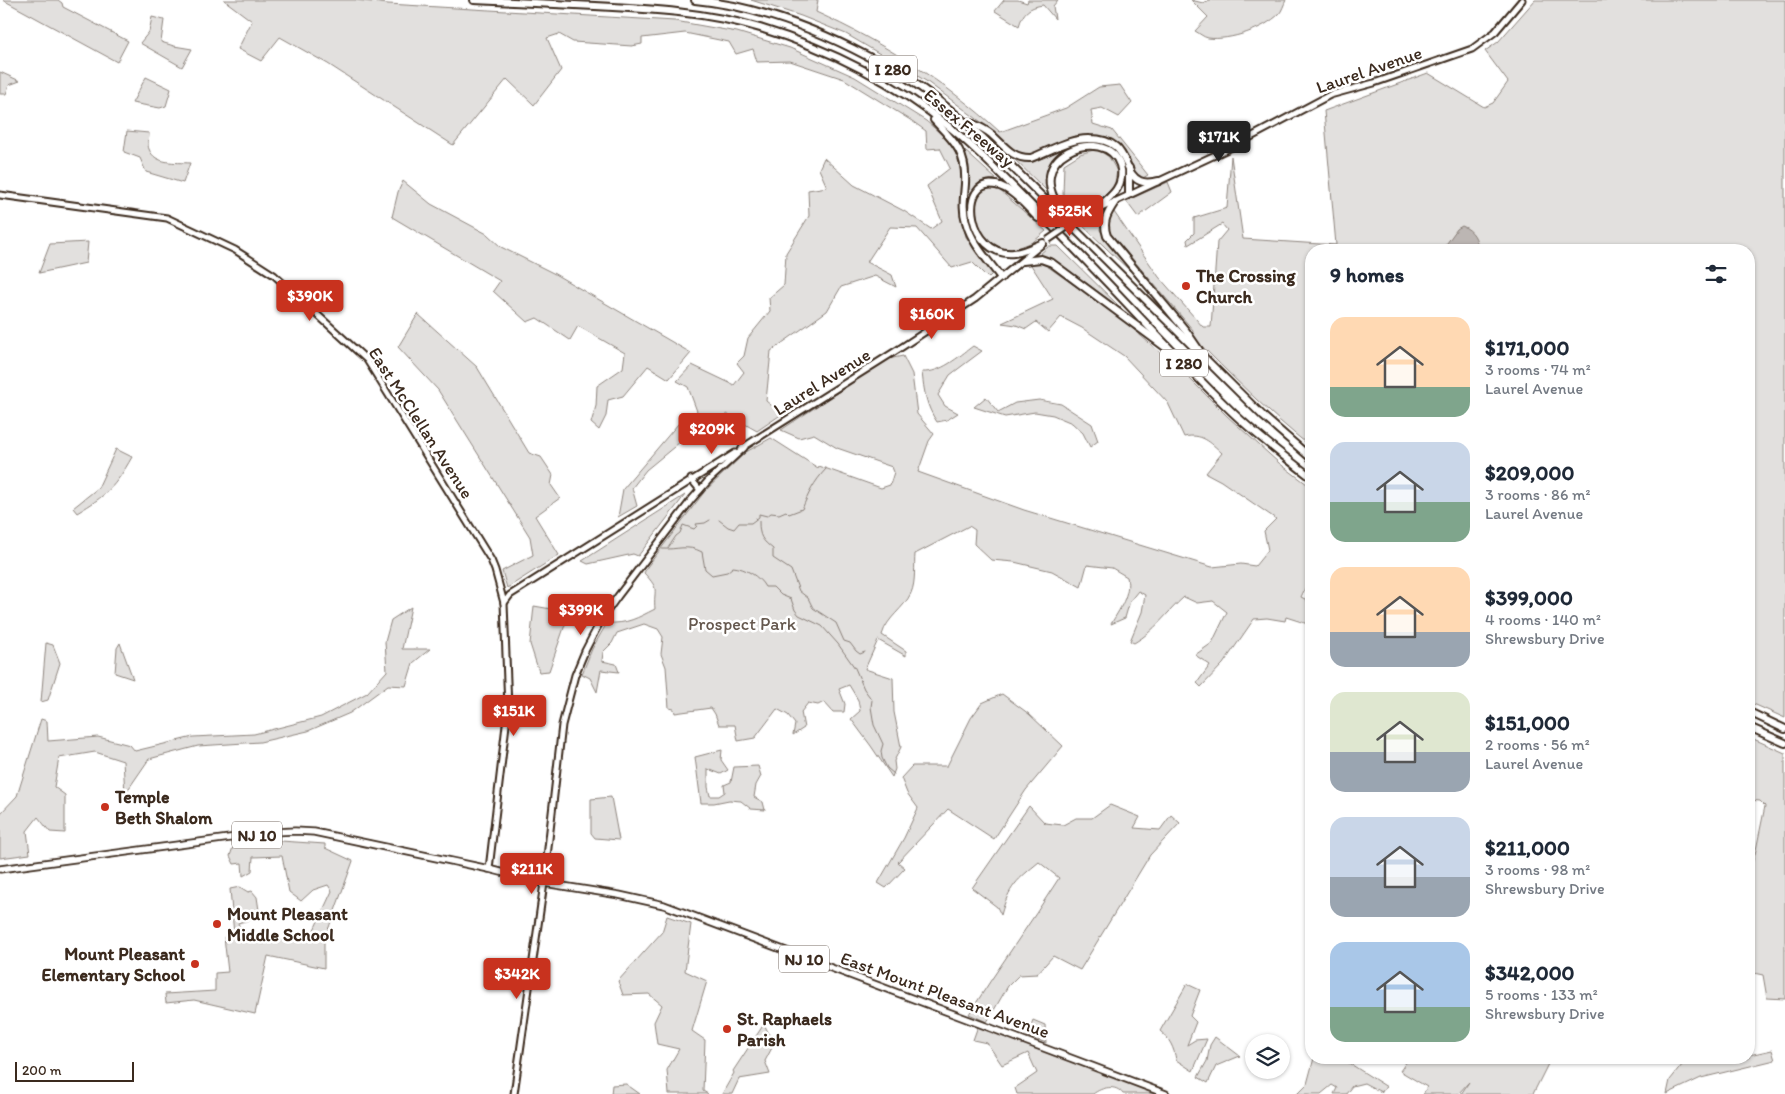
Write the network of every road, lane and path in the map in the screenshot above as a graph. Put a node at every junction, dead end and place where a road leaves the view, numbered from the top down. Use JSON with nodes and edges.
{"nodes":[{"id":1,"x":474,"y":0,"type":"edge"},
{"id":2,"x":695,"y":0,"type":"edge"},
{"id":3,"x":1522,"y":0,"type":"edge"},
{"id":4,"x":923,"y":108,"type":"junction"},
{"id":5,"x":959,"y":116,"type":"junction"},
{"id":6,"x":1129,"y":168,"type":"junction"},
{"id":7,"x":1159,"y":181,"type":"junction"},
{"id":8,"x":1129,"y":194,"type":"junction"},
{"id":9,"x":0,"y":195,"type":"edge"},
{"id":10,"x":1115,"y":202,"type":"junction"},
{"id":11,"x":1094,"y":211,"type":"junction"},
{"id":12,"x":1083,"y":237,"type":"junction"},
{"id":13,"x":1046,"y":242,"type":"junction"},
{"id":14,"x":1081,"y":255,"type":"junction"},
{"id":15,"x":1023,"y":261,"type":"junction"},
{"id":16,"x":1001,"y":278,"type":"junction"},
{"id":17,"x":1182,"y":360,"type":"junction"},
{"id":18,"x":1208,"y":363,"type":"junction"},
{"id":19,"x":744,"y":448,"type":"junction"},
{"id":20,"x":1305,"y":453,"type":"edge"},
{"id":21,"x":1305,"y":472,"type":"edge"},
{"id":22,"x":691,"y":479,"type":"junction"},
{"id":23,"x":700,"y":490,"type":"junction"},
{"id":24,"x":504,"y":604,"type":"junction"},
{"id":25,"x":1755,"y":715,"type":"edge"},
{"id":26,"x":1785,"y":729,"type":"edge"},
{"id":27,"x":1755,"y":730,"type":"edge"},
{"id":28,"x":1785,"y":743,"type":"edge"},
{"id":29,"x":0,"y":869,"type":"edge"},
{"id":30,"x":489,"y":869,"type":"junction"},
{"id":31,"x":544,"y":882,"type":"junction"},
{"id":32,"x":514,"y":1094,"type":"edge"},
{"id":33,"x":1166,"y":1094,"type":"edge"}],
"edges":[{"from":1,"to":4,"type":"highway","name":"Essex Freeway","number":"I 280"},
{"from":2,"to":5,"type":"highway","name":"Essex Freeway","number":"I 280"},
{"from":3,"to":7,"type":"main road","name":"Laurel Avenue"},
{"from":4,"to":14,"type":"highway","name":"Essex Freeway","number":"I 280"},
{"from":4,"to":16,"type":"highway"},
{"from":5,"to":6,"type":"highway"},
{"from":5,"to":12,"type":"highway","name":"Essex Freeway","number":"I 280"},
{"from":6,"to":7,"type":"highway"},
{"from":6,"to":8,"type":"highway"},
{"from":7,"to":8,"type":"main road","name":"Laurel Avenue"},
{"from":8,"to":10,"type":"main road","name":"Laurel Avenue"},
{"from":9,"to":24,"type":"main road","name":"East McClellan Avenue"},
{"from":10,"to":11,"type":"main road","name":"Laurel Avenue"},
{"from":10,"to":18,"type":"highway"},
{"from":11,"to":12,"type":"highway"},
{"from":11,"to":13,"type":"main road","name":"Laurel Avenue","bridge":true},
{"from":12,"to":18,"type":"highway","name":"Essex Freeway","number":"I 280"},
{"from":13,"to":14,"type":"highway"},
{"from":13,"to":15,"type":"main road","name":"Laurel Avenue"},
{"from":14,"to":17,"type":"highway","name":"Essex Freeway","number":"I 280"},
{"from":15,"to":16,"type":"main road","name":"Laurel Avenue"},
{"from":15,"to":17,"type":"highway"},
{"from":16,"to":19,"type":"main road","name":"Laurel Avenue"},
{"from":17,"to":21,"type":"highway","name":"Essex Freeway","number":"I 280"},
{"from":18,"to":20,"type":"highway","name":"Essex Freeway","number":"I 280"},
{"from":19,"to":22,"type":"main road","name":"Laurel Avenue"},
{"from":19,"to":23,"type":"main road"},
{"from":22,"to":23,"type":"main road"},
{"from":22,"to":24,"type":"main road","name":"Laurel Avenue"},
{"from":23,"to":31,"type":"main road"},
{"from":24,"to":30,"type":"main road"},
{"from":25,"to":26,"type":"highway"},
{"from":27,"to":28,"type":"highway"},
{"from":29,"to":30,"type":"main road","name":"East Mount Pleasant Avenue","number":"NJ 10"},
{"from":30,"to":31,"type":"main road","name":"East Mount Pleasant Avenue","number":"NJ 10"},
{"from":31,"to":32,"type":"main road"},
{"from":31,"to":33,"type":"main road","name":"East Mount Pleasant Avenue","number":"NJ 10"}]}
